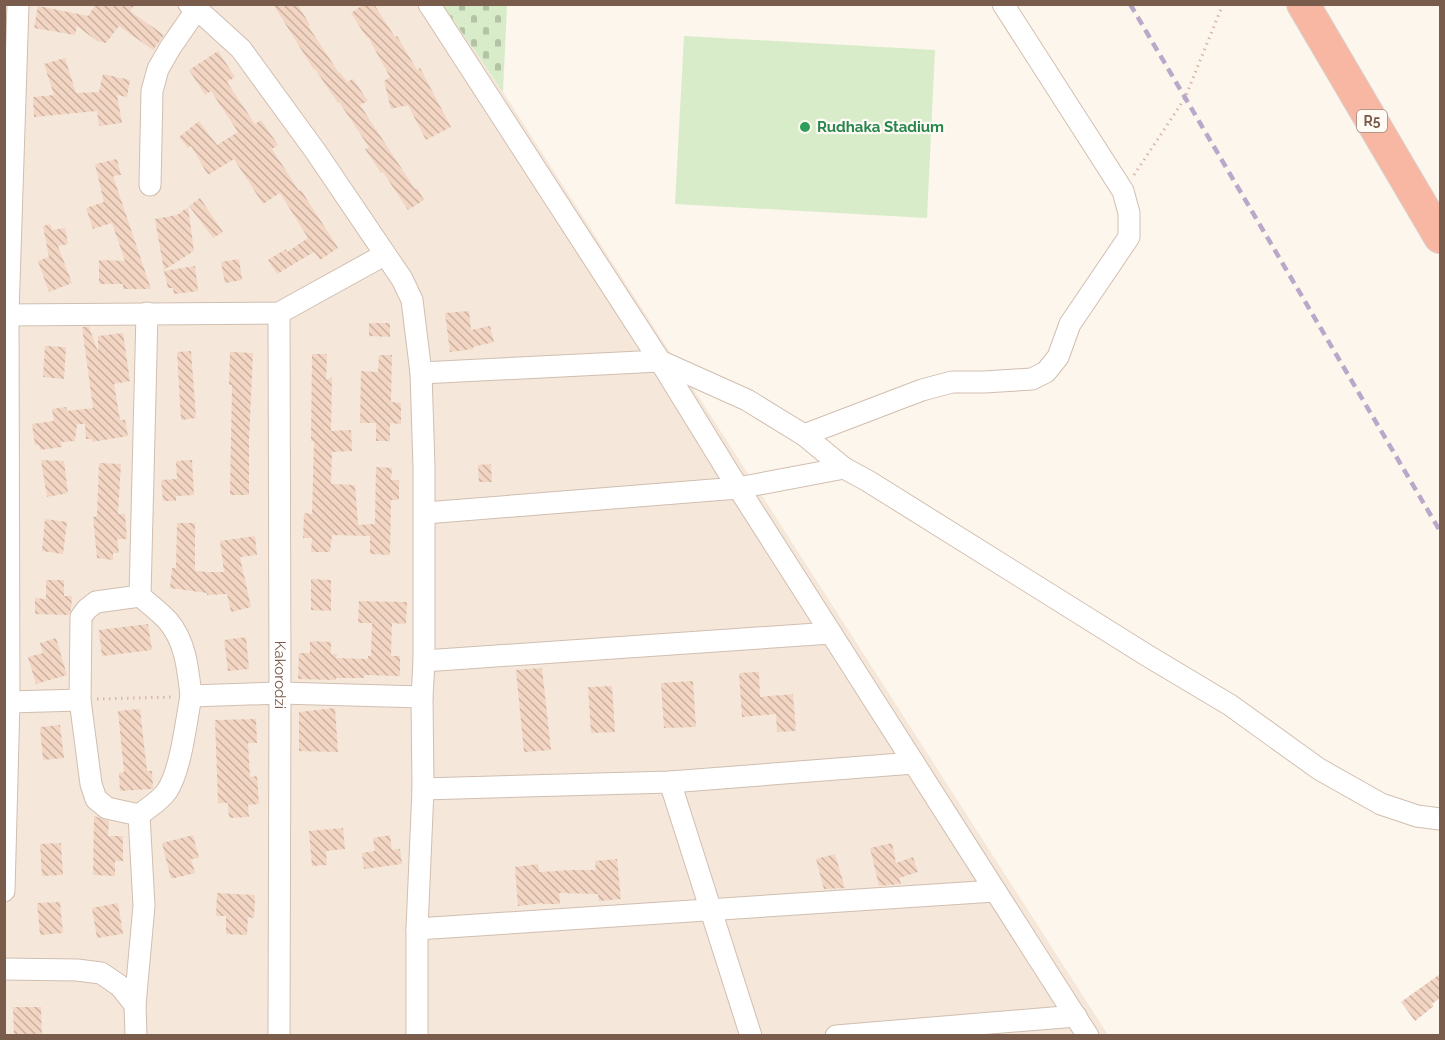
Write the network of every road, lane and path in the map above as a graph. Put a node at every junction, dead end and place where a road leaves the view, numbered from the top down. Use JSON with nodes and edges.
{"nodes":[{"id":1,"x":18,"y":4,"type":"edge"},
{"id":2,"x":429,"y":4,"type":"edge"},
{"id":3,"x":1003,"y":4,"type":"edge"},
{"id":4,"x":1223,"y":4,"type":"edge"},
{"id":5,"x":1303,"y":4,"type":"edge"},
{"id":6,"x":193,"y":7,"type":"edge"},
{"id":7,"x":150,"y":185,"type":"dead end"},
{"id":8,"x":1123,"y":191,"type":"junction"},
{"id":9,"x":1440,"y":237,"type":"edge"},
{"id":10,"x":384,"y":255,"type":"junction"},
{"id":11,"x":147,"y":313,"type":"junction"},
{"id":12,"x":279,"y":313,"type":"junction"},
{"id":13,"x":6,"y":314,"type":"edge"},
{"id":14,"x":660,"y":361,"type":"junction"},
{"id":15,"x":421,"y":373,"type":"junction"},
{"id":16,"x":804,"y":435,"type":"junction"},
{"id":17,"x":844,"y":468,"type":"junction"},
{"id":18,"x":738,"y":488,"type":"junction"},
{"id":19,"x":425,"y":513,"type":"junction"},
{"id":20,"x":140,"y":596,"type":"junction"},
{"id":21,"x":831,"y":633,"type":"junction"},
{"id":22,"x":424,"y":662,"type":"junction"},
{"id":23,"x":280,"y":693,"type":"junction"},
{"id":24,"x":190,"y":696,"type":"junction"},
{"id":25,"x":422,"y":697,"type":"junction"},
{"id":26,"x":81,"y":700,"type":"junction"},
{"id":27,"x":9,"y":702,"type":"junction"},
{"id":28,"x":914,"y":763,"type":"junction"},
{"id":29,"x":670,"y":782,"type":"junction"},
{"id":30,"x":423,"y":789,"type":"junction"},
{"id":31,"x":139,"y":815,"type":"junction"},
{"id":32,"x":1440,"y":819,"type":"edge"},
{"id":33,"x":4,"y":891,"type":"edge"},
{"id":34,"x":995,"y":891,"type":"junction"},
{"id":35,"x":710,"y":909,"type":"junction"},
{"id":36,"x":417,"y":928,"type":"junction"},
{"id":37,"x":4,"y":969,"type":"edge"},
{"id":38,"x":135,"y":1005,"type":"junction"},
{"id":39,"x":1076,"y":1016,"type":"junction"},
{"id":40,"x":136,"y":1035,"type":"edge"},
{"id":41,"x":279,"y":1035,"type":"edge"},
{"id":42,"x":417,"y":1035,"type":"edge"},
{"id":43,"x":751,"y":1035,"type":"edge"},
{"id":44,"x":836,"y":1035,"type":"edge"},
{"id":45,"x":1088,"y":1035,"type":"edge"}],
"edges":[{"from":1,"to":13,"type":"street"},
{"from":2,"to":14,"type":"street"},
{"from":3,"to":8,"type":"street"},
{"from":4,"to":8,"type":"path"},
{"from":5,"to":9,"type":"highway","number":"R5"},
{"from":6,"to":7,"type":"street"},
{"from":6,"to":10,"type":"street"},
{"from":8,"to":16,"type":"street"},
{"from":10,"to":12,"type":"street"},
{"from":10,"to":15,"type":"street"},
{"from":11,"to":12,"type":"street"},
{"from":11,"to":13,"type":"street"},
{"from":11,"to":20,"type":"street"},
{"from":12,"to":23,"type":"street","name":"Kakorodzi"},
{"from":13,"to":27,"type":"street"},
{"from":14,"to":15,"type":"street"},
{"from":14,"to":16,"type":"street"},
{"from":14,"to":18,"type":"street"},
{"from":15,"to":19,"type":"street"},
{"from":16,"to":17,"type":"street"},
{"from":17,"to":18,"type":"street"},
{"from":17,"to":32,"type":"street"},
{"from":18,"to":19,"type":"street"},
{"from":18,"to":21,"type":"street"},
{"from":19,"to":22,"type":"street"},
{"from":20,"to":24,"type":"street"},
{"from":20,"to":26,"type":"street"},
{"from":21,"to":22,"type":"street"},
{"from":21,"to":28,"type":"street"},
{"from":22,"to":25,"type":"street"},
{"from":23,"to":24,"type":"street"},
{"from":23,"to":25,"type":"street"},
{"from":23,"to":41,"type":"street","name":"Kakorodzi"},
{"from":24,"to":26,"type":"path"},
{"from":24,"to":31,"type":"street"},
{"from":25,"to":30,"type":"street"},
{"from":26,"to":27,"type":"street"},
{"from":26,"to":31,"type":"street"},
{"from":27,"to":33,"type":"street"},
{"from":28,"to":29,"type":"street"},
{"from":28,"to":34,"type":"street"},
{"from":29,"to":30,"type":"street"},
{"from":29,"to":35,"type":"street"},
{"from":30,"to":36,"type":"street"},
{"from":31,"to":38,"type":"street"},
{"from":34,"to":35,"type":"street"},
{"from":34,"to":39,"type":"street"},
{"from":35,"to":36,"type":"street"},
{"from":35,"to":43,"type":"street"},
{"from":36,"to":42,"type":"street"},
{"from":37,"to":38,"type":"street"},
{"from":38,"to":40,"type":"street"},
{"from":39,"to":44,"type":"street"},
{"from":39,"to":45,"type":"street"}]}
